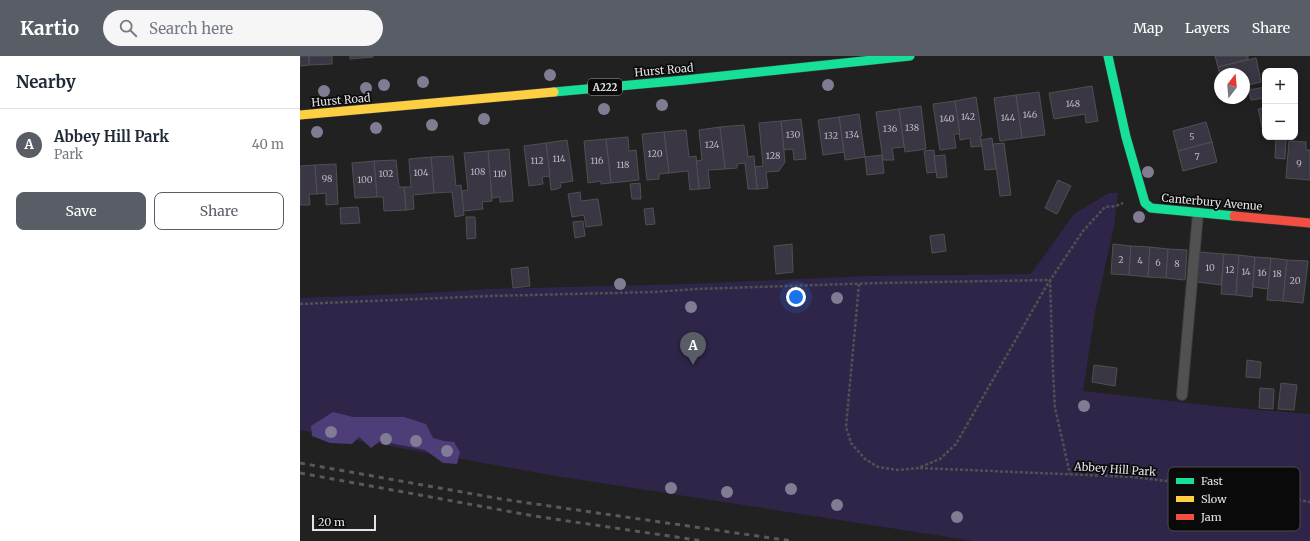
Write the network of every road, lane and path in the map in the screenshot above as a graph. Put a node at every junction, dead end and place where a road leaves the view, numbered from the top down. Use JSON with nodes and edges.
{"nodes":[{"id":1,"x":910,"y":56,"type":"edge"},
{"id":2,"x":1108,"y":56,"type":"edge"},
{"id":3,"x":300,"y":115,"type":"edge"},
{"id":4,"x":1105,"y":207,"type":"dead end"},
{"id":5,"x":1198,"y":213,"type":"junction"},
{"id":6,"x":1310,"y":223,"type":"edge"},
{"id":7,"x":1050,"y":280,"type":"junction"},
{"id":8,"x":859,"y":284,"type":"junction"},
{"id":9,"x":300,"y":304,"type":"edge"},
{"id":10,"x":1182,"y":395,"type":"dead end"},
{"id":11,"x":918,"y":468,"type":"junction"},
{"id":12,"x":1070,"y":474,"type":"junction"},
{"id":13,"x":1168,"y":481,"type":"edge"},
{"id":14,"x":1300,"y":500,"type":"edge"},
{"id":15,"x":1310,"y":502,"type":"edge"}],
"edges":[{"from":1,"to":3,"type":"main road","name":"Hurst Road","number":"A222"},
{"from":2,"to":5,"type":"main road","name":"Canterbury Avenue"},
{"from":4,"to":7,"type":"path"},
{"from":5,"to":6,"type":"main road","name":"Canterbury Avenue"},
{"from":5,"to":10,"type":"lane"},
{"from":7,"to":8,"type":"path"},
{"from":7,"to":11,"type":"path"},
{"from":7,"to":12,"type":"path"},
{"from":8,"to":9,"type":"path"},
{"from":8,"to":11,"type":"path"},
{"from":11,"to":12,"type":"path","name":"Abbey Hill Park"},
{"from":12,"to":13,"type":"path","name":"Abbey Hill Park"},
{"from":14,"to":15,"type":"path","name":"Abbey Hill Park"}]}
